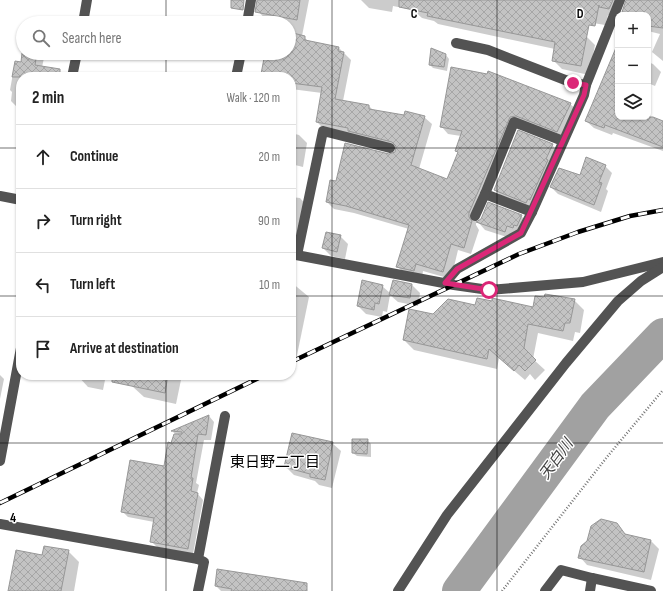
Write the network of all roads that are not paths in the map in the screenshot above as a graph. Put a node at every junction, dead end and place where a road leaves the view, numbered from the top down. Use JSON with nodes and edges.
{"nodes":[{"id":1,"x":87,"y":0,"type":"edge"},
{"id":2,"x":251,"y":0,"type":"edge"},
{"id":3,"x":620,"y":0,"type":"edge"},
{"id":4,"x":84,"y":16,"type":"edge"},
{"id":5,"x":248,"y":16,"type":"edge"},
{"id":6,"x":456,"y":43,"type":"dead end"},
{"id":7,"x":76,"y":60,"type":"edge"},
{"id":8,"x":240,"y":60,"type":"edge"},
{"id":9,"x":73,"y":72,"type":"edge"},
{"id":10,"x":237,"y":72,"type":"edge"},
{"id":11,"x":586,"y":85,"type":"junction"},
{"id":12,"x":563,"y":141,"type":"junction"},
{"id":13,"x":390,"y":148,"type":"dead end"},
{"id":14,"x":485,"y":194,"type":"junction"},
{"id":15,"x":0,"y":196,"type":"edge"},
{"id":16,"x":16,"y":199,"type":"edge"},
{"id":17,"x":532,"y":212,"type":"junction"},
{"id":18,"x":475,"y":216,"type":"dead end"},
{"id":19,"x":296,"y":247,"type":"edge"},
{"id":20,"x":296,"y":255,"type":"edge"},
{"id":21,"x":663,"y":262,"type":"edge"},
{"id":22,"x":663,"y":267,"type":"edge"},
{"id":23,"x":445,"y":283,"type":"junction"},
{"id":24,"x":16,"y":375,"type":"edge"},
{"id":25,"x":225,"y":416,"type":"dead end"},
{"id":26,"x":0,"y":460,"type":"edge"},
{"id":27,"x":0,"y":524,"type":"edge"},
{"id":28,"x":198,"y":559,"type":"junction"},
{"id":29,"x":592,"y":578,"type":"junction"},
{"id":30,"x":198,"y":591,"type":"edge"},
{"id":31,"x":398,"y":591,"type":"edge"},
{"id":32,"x":545,"y":591,"type":"edge"},
{"id":33,"x":590,"y":591,"type":"edge"},
{"id":34,"x":651,"y":591,"type":"edge"}],
"edges":[{"from":1,"to":4,"type":"street"},
{"from":2,"to":5,"type":"street"},
{"from":3,"to":11,"type":"street"},
{"from":6,"to":11,"type":"street"},
{"from":7,"to":9,"type":"street"},
{"from":8,"to":10,"type":"street"},
{"from":11,"to":12,"type":"street"},
{"from":12,"to":14,"type":"street"},
{"from":12,"to":17,"type":"street"},
{"from":13,"to":19,"type":"street"},
{"from":14,"to":17,"type":"street"},
{"from":14,"to":18,"type":"street"},
{"from":15,"to":16,"type":"street"},
{"from":17,"to":23,"type":"street"},
{"from":20,"to":23,"type":"street"},
{"from":21,"to":23,"type":"street"},
{"from":22,"to":31,"type":"street"},
{"from":24,"to":26,"type":"street"},
{"from":25,"to":28,"type":"street"},
{"from":27,"to":28,"type":"street"},
{"from":28,"to":30,"type":"street"},
{"from":29,"to":32,"type":"street"},
{"from":29,"to":33,"type":"street"},
{"from":29,"to":34,"type":"street"}]}
